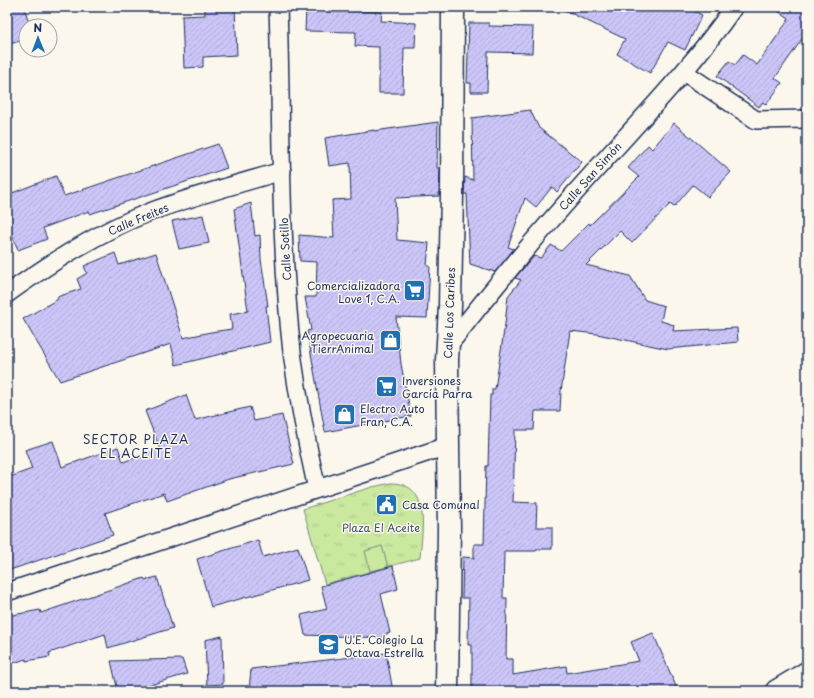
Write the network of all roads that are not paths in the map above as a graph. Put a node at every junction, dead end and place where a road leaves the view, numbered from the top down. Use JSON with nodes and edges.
{"nodes":[{"id":1,"x":278,"y":7,"type":"edge"},
{"id":2,"x":453,"y":7,"type":"edge"},
{"id":3,"x":734,"y":7,"type":"edge"},
{"id":4,"x":684,"y":72,"type":"junction"},
{"id":5,"x":807,"y":118,"type":"edge"},
{"id":6,"x":282,"y":171,"type":"junction"},
{"id":7,"x":7,"y":294,"type":"edge"},
{"id":8,"x":448,"y":346,"type":"junction"},
{"id":9,"x":447,"y":446,"type":"junction"},
{"id":10,"x":317,"y":489,"type":"junction"},
{"id":11,"x":7,"y":592,"type":"edge"},
{"id":12,"x":807,"y":673,"type":"edge"},
{"id":13,"x":447,"y":691,"type":"edge"},
{"id":14,"x":777,"y":691,"type":"edge"}],
"edges":[{"from":1,"to":6,"type":"street","name":"Calle Sotillo"},
{"from":2,"to":8,"type":"street","name":"Calle Los Caribes"},
{"from":3,"to":4,"type":"street","name":"Calle San Simón"},
{"from":4,"to":5,"type":"street"},
{"from":4,"to":8,"type":"street","name":"Calle San Simón"},
{"from":6,"to":7,"type":"street","name":"Calle Freites"},
{"from":6,"to":10,"type":"street","name":"Calle Sotillo"},
{"from":8,"to":9,"type":"street","name":"Calle Los Caribes"},
{"from":9,"to":10,"type":"street"},
{"from":9,"to":13,"type":"street","name":"Calle Los Caribes"},
{"from":10,"to":11,"type":"street"},
{"from":12,"to":14,"type":"street"}]}
